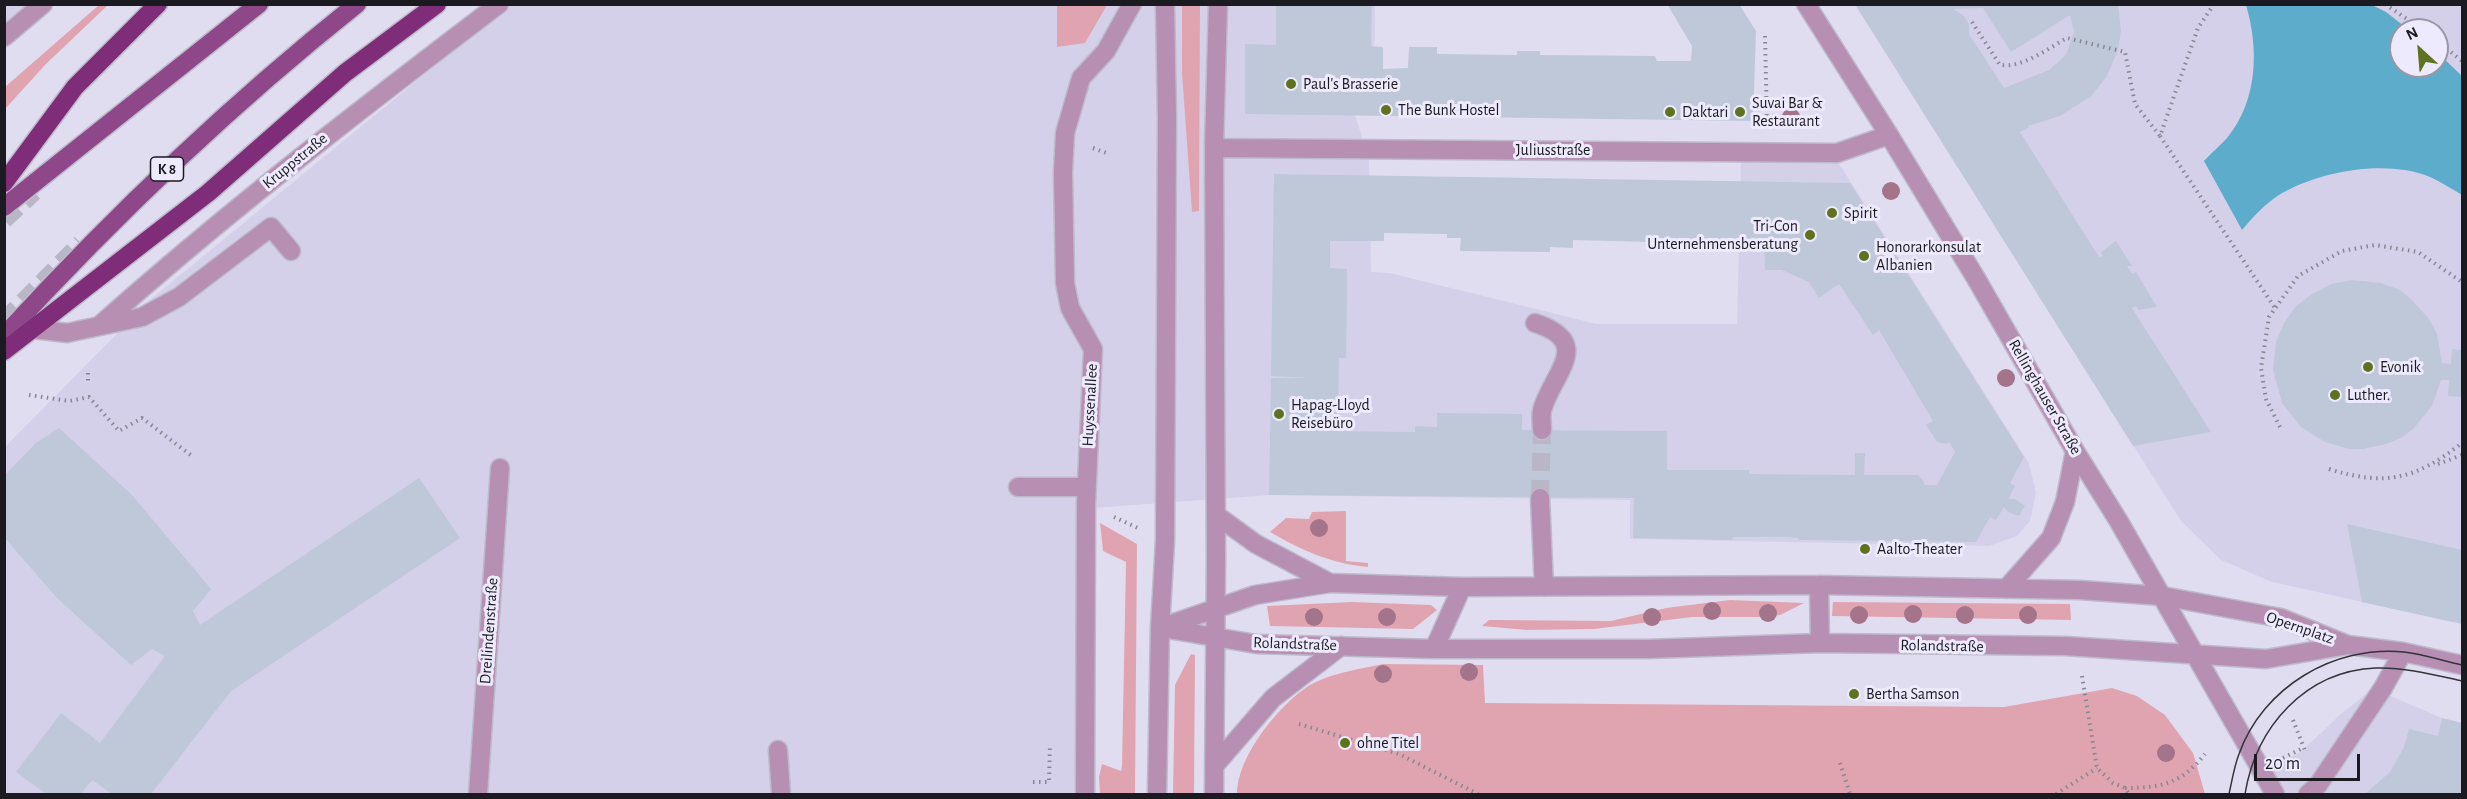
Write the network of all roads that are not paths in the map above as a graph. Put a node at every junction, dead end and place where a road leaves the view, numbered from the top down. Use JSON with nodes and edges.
{"nodes":[{"id":1,"x":43,"y":4,"type":"edge"},
{"id":2,"x":159,"y":4,"type":"edge"},
{"id":3,"x":259,"y":4,"type":"edge"},
{"id":4,"x":357,"y":4,"type":"edge"},
{"id":5,"x":437,"y":4,"type":"edge"},
{"id":6,"x":499,"y":4,"type":"edge"},
{"id":7,"x":1132,"y":4,"type":"edge"},
{"id":8,"x":1165,"y":4,"type":"edge"},
{"id":9,"x":1218,"y":4,"type":"edge"},
{"id":10,"x":1806,"y":4,"type":"edge"},
{"id":11,"x":4,"y":37,"type":"edge"},
{"id":12,"x":1889,"y":135,"type":"junction"},
{"id":13,"x":1214,"y":148,"type":"junction"},
{"id":14,"x":4,"y":183,"type":"edge"},
{"id":15,"x":4,"y":207,"type":"edge"},
{"id":16,"x":291,"y":251,"type":"dead end"},
{"id":17,"x":1535,"y":322,"type":"dead end"},
{"id":18,"x":99,"y":326,"type":"junction"},
{"id":19,"x":34,"y":329,"type":"junction"},
{"id":20,"x":4,"y":336,"type":"edge"},
{"id":21,"x":4,"y":351,"type":"edge"},
{"id":22,"x":1542,"y":430,"type":"tunnel mouth"},
{"id":23,"x":2075,"y":451,"type":"junction"},
{"id":24,"x":500,"y":468,"type":"dead end"},
{"id":25,"x":1018,"y":487,"type":"dead end"},
{"id":26,"x":1086,"y":487,"type":"junction"},
{"id":27,"x":1540,"y":498,"type":"tunnel mouth"},
{"id":28,"x":1216,"y":514,"type":"junction"},
{"id":29,"x":1330,"y":583,"type":"junction"},
{"id":30,"x":1819,"y":585,"type":"junction"},
{"id":31,"x":1462,"y":587,"type":"junction"},
{"id":32,"x":1544,"y":587,"type":"junction"},
{"id":33,"x":2006,"y":589,"type":"junction"},
{"id":34,"x":2162,"y":596,"type":"junction"},
{"id":35,"x":1216,"y":607,"type":"junction"},
{"id":36,"x":1160,"y":628,"type":"junction"},
{"id":37,"x":1216,"y":636,"type":"junction"},
{"id":38,"x":1820,"y":643,"type":"junction"},
{"id":39,"x":2348,"y":645,"type":"junction"},
{"id":40,"x":1341,"y":646,"type":"junction"},
{"id":41,"x":2065,"y":646,"type":"joint"},
{"id":42,"x":1434,"y":649,"type":"junction"},
{"id":43,"x":2403,"y":652,"type":"junction"},
{"id":44,"x":2194,"y":655,"type":"junction"},
{"id":45,"x":2463,"y":665,"type":"edge"},
{"id":46,"x":778,"y":750,"type":"dead end"},
{"id":47,"x":1215,"y":765,"type":"junction"},
{"id":48,"x":478,"y":795,"type":"edge"},
{"id":49,"x":781,"y":795,"type":"edge"},
{"id":50,"x":1085,"y":795,"type":"edge"},
{"id":51,"x":1157,"y":795,"type":"edge"},
{"id":52,"x":1214,"y":795,"type":"edge"},
{"id":53,"x":2275,"y":795,"type":"edge"},
{"id":54,"x":2308,"y":795,"type":"edge"}],
"edges":[{"from":1,"to":11,"type":"street"},
{"from":2,"to":14,"type":"highway"},
{"from":3,"to":15,"type":"main road"},
{"from":4,"to":20,"type":"main road","number":"K 8"},
{"from":5,"to":19,"type":"highway"},
{"from":6,"to":18,"type":"street","name":"Kruppstraße"},
{"from":7,"to":26,"type":"street","name":"Huyssenallee"},
{"from":8,"to":36,"type":"street"},
{"from":9,"to":13,"type":"street"},
{"from":10,"to":12,"type":"street","name":"Rellinghauser Straße"},
{"from":12,"to":13,"type":"street","name":"Juliusstraße"},
{"from":12,"to":23,"type":"street","name":"Rellinghauser Straße"},
{"from":13,"to":28,"type":"street"},
{"from":16,"to":18,"type":"street","name":"Kruppstraße"},
{"from":17,"to":22,"type":"street"},
{"from":18,"to":19,"type":"street","name":"Kruppstraße"},
{"from":19,"to":21,"type":"highway"},
{"from":23,"to":33,"type":"street"},
{"from":23,"to":34,"type":"street","name":"Rellinghauser Straße"},
{"from":24,"to":48,"type":"street","name":"Dreilindenstraße"},
{"from":25,"to":26,"type":"street"},
{"from":26,"to":50,"type":"street","name":"Huyssenallee"},
{"from":27,"to":32,"type":"street"},
{"from":28,"to":29,"type":"street"},
{"from":28,"to":35,"type":"street"},
{"from":29,"to":31,"type":"street"},
{"from":29,"to":35,"type":"street"},
{"from":30,"to":32,"type":"street"},
{"from":30,"to":33,"type":"street"},
{"from":30,"to":38,"type":"street"},
{"from":31,"to":32,"type":"street"},
{"from":31,"to":42,"type":"street"},
{"from":33,"to":34,"type":"street","name":"Opernplatz"},
{"from":34,"to":39,"type":"street","name":"Opernplatz"},
{"from":34,"to":44,"type":"street","name":"Rellinghauser Straße"},
{"from":35,"to":36,"type":"street"},
{"from":35,"to":37,"type":"street"},
{"from":36,"to":37,"type":"street","name":"Rolandstraße"},
{"from":36,"to":51,"type":"street"},
{"from":37,"to":40,"type":"street","name":"Rolandstraße"},
{"from":37,"to":47,"type":"street"},
{"from":38,"to":41,"type":"street","name":"Rolandstraße"},
{"from":38,"to":42,"type":"street","name":"Rolandstraße"},
{"from":39,"to":43,"type":"street"},
{"from":39,"to":44,"type":"street","name":"Opernplatz"},
{"from":40,"to":42,"type":"street","name":"Rolandstraße"},
{"from":40,"to":47,"type":"street"},
{"from":41,"to":44,"type":"street","name":"Opernplatz"},
{"from":43,"to":45,"type":"street"},
{"from":43,"to":54,"type":"street"},
{"from":44,"to":53,"type":"street","name":"Rellinghauser Straße"},
{"from":46,"to":49,"type":"street"},
{"from":47,"to":52,"type":"street"}]}
